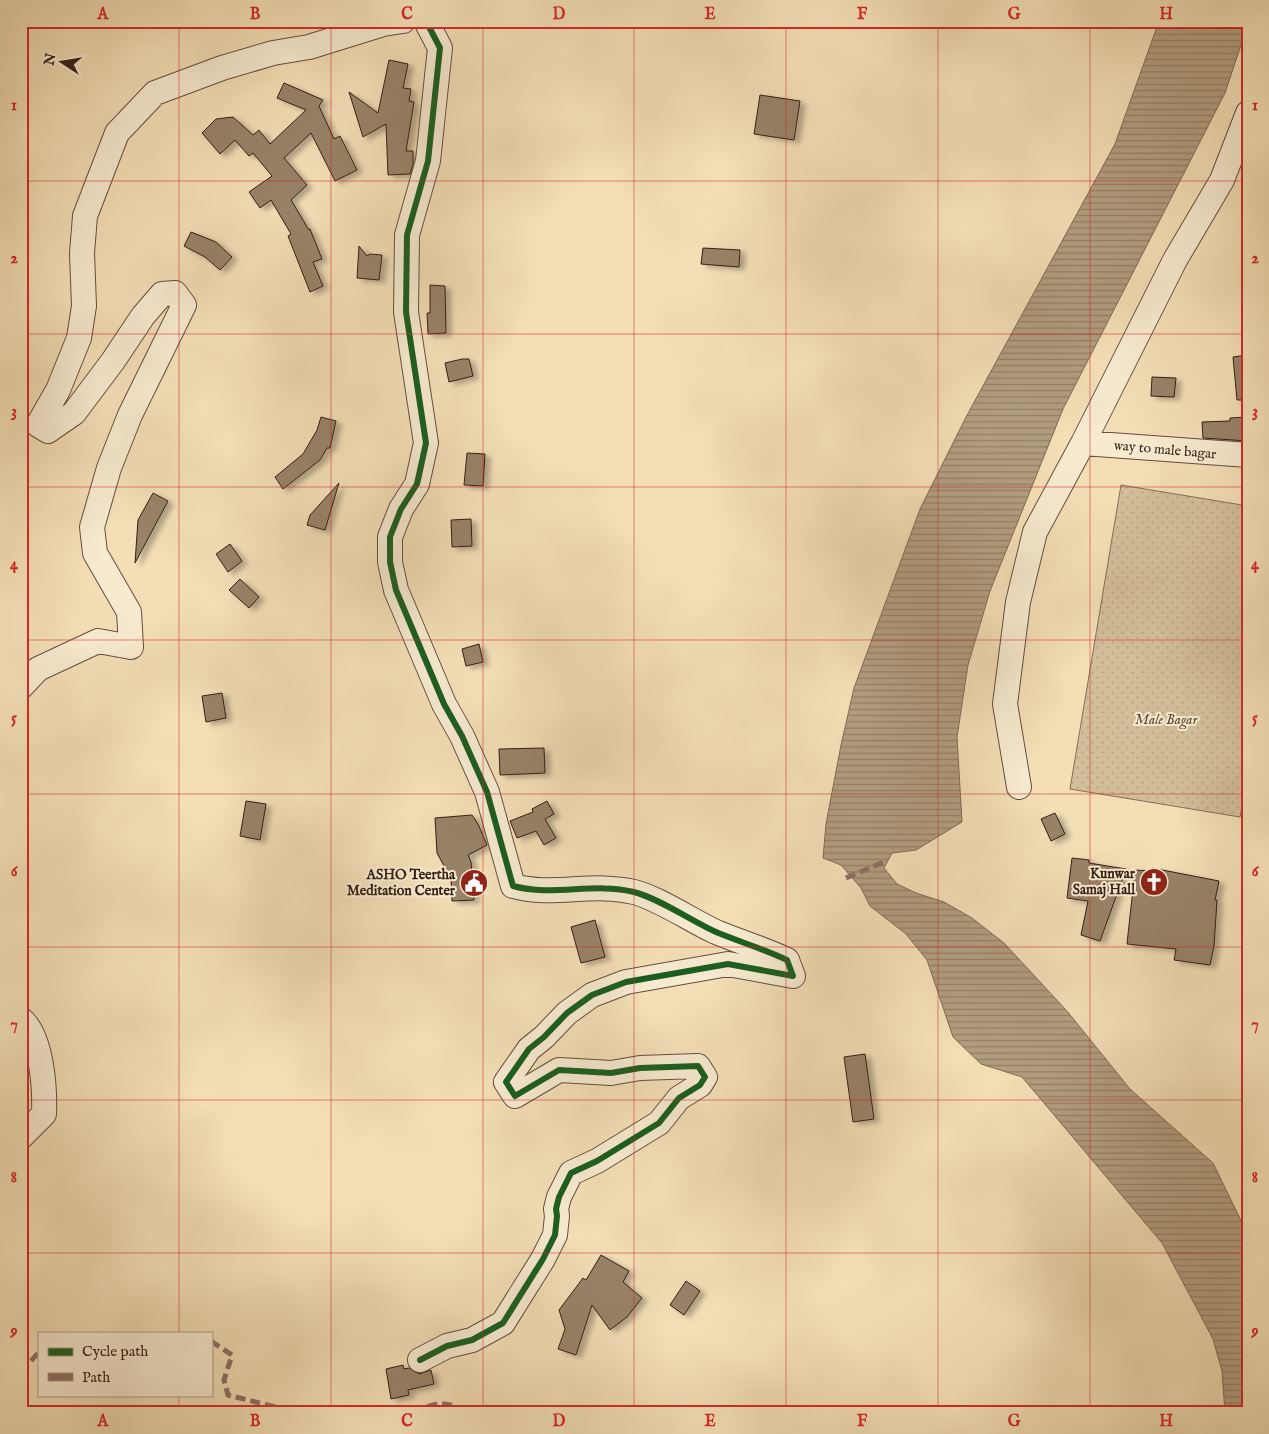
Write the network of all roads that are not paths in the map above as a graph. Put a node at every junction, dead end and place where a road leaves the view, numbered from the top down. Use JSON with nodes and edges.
{"nodes":[{"id":1,"x":402,"y":21,"type":"edge"},
{"id":2,"x":426,"y":21,"type":"edge"},
{"id":3,"x":1248,"y":113,"type":"edge"},
{"id":4,"x":1083,"y":443,"type":"junction"},
{"id":5,"x":1248,"y":455,"type":"edge"},
{"id":6,"x":21,"y":687,"type":"edge"},
{"id":7,"x":1018,"y":787,"type":"dead end"},
{"id":8,"x":21,"y":1019,"type":"edge"},
{"id":9,"x":21,"y":1136,"type":"edge"},
{"id":10,"x":420,"y":1360,"type":"dead end"}],
"edges":[{"from":1,"to":6,"type":"street"},
{"from":2,"to":10,"type":"street"},
{"from":3,"to":4,"type":"street"},
{"from":4,"to":5,"type":"street","name":"way to male bagar"},
{"from":4,"to":7,"type":"street"},
{"from":8,"to":9,"type":"street"}]}
